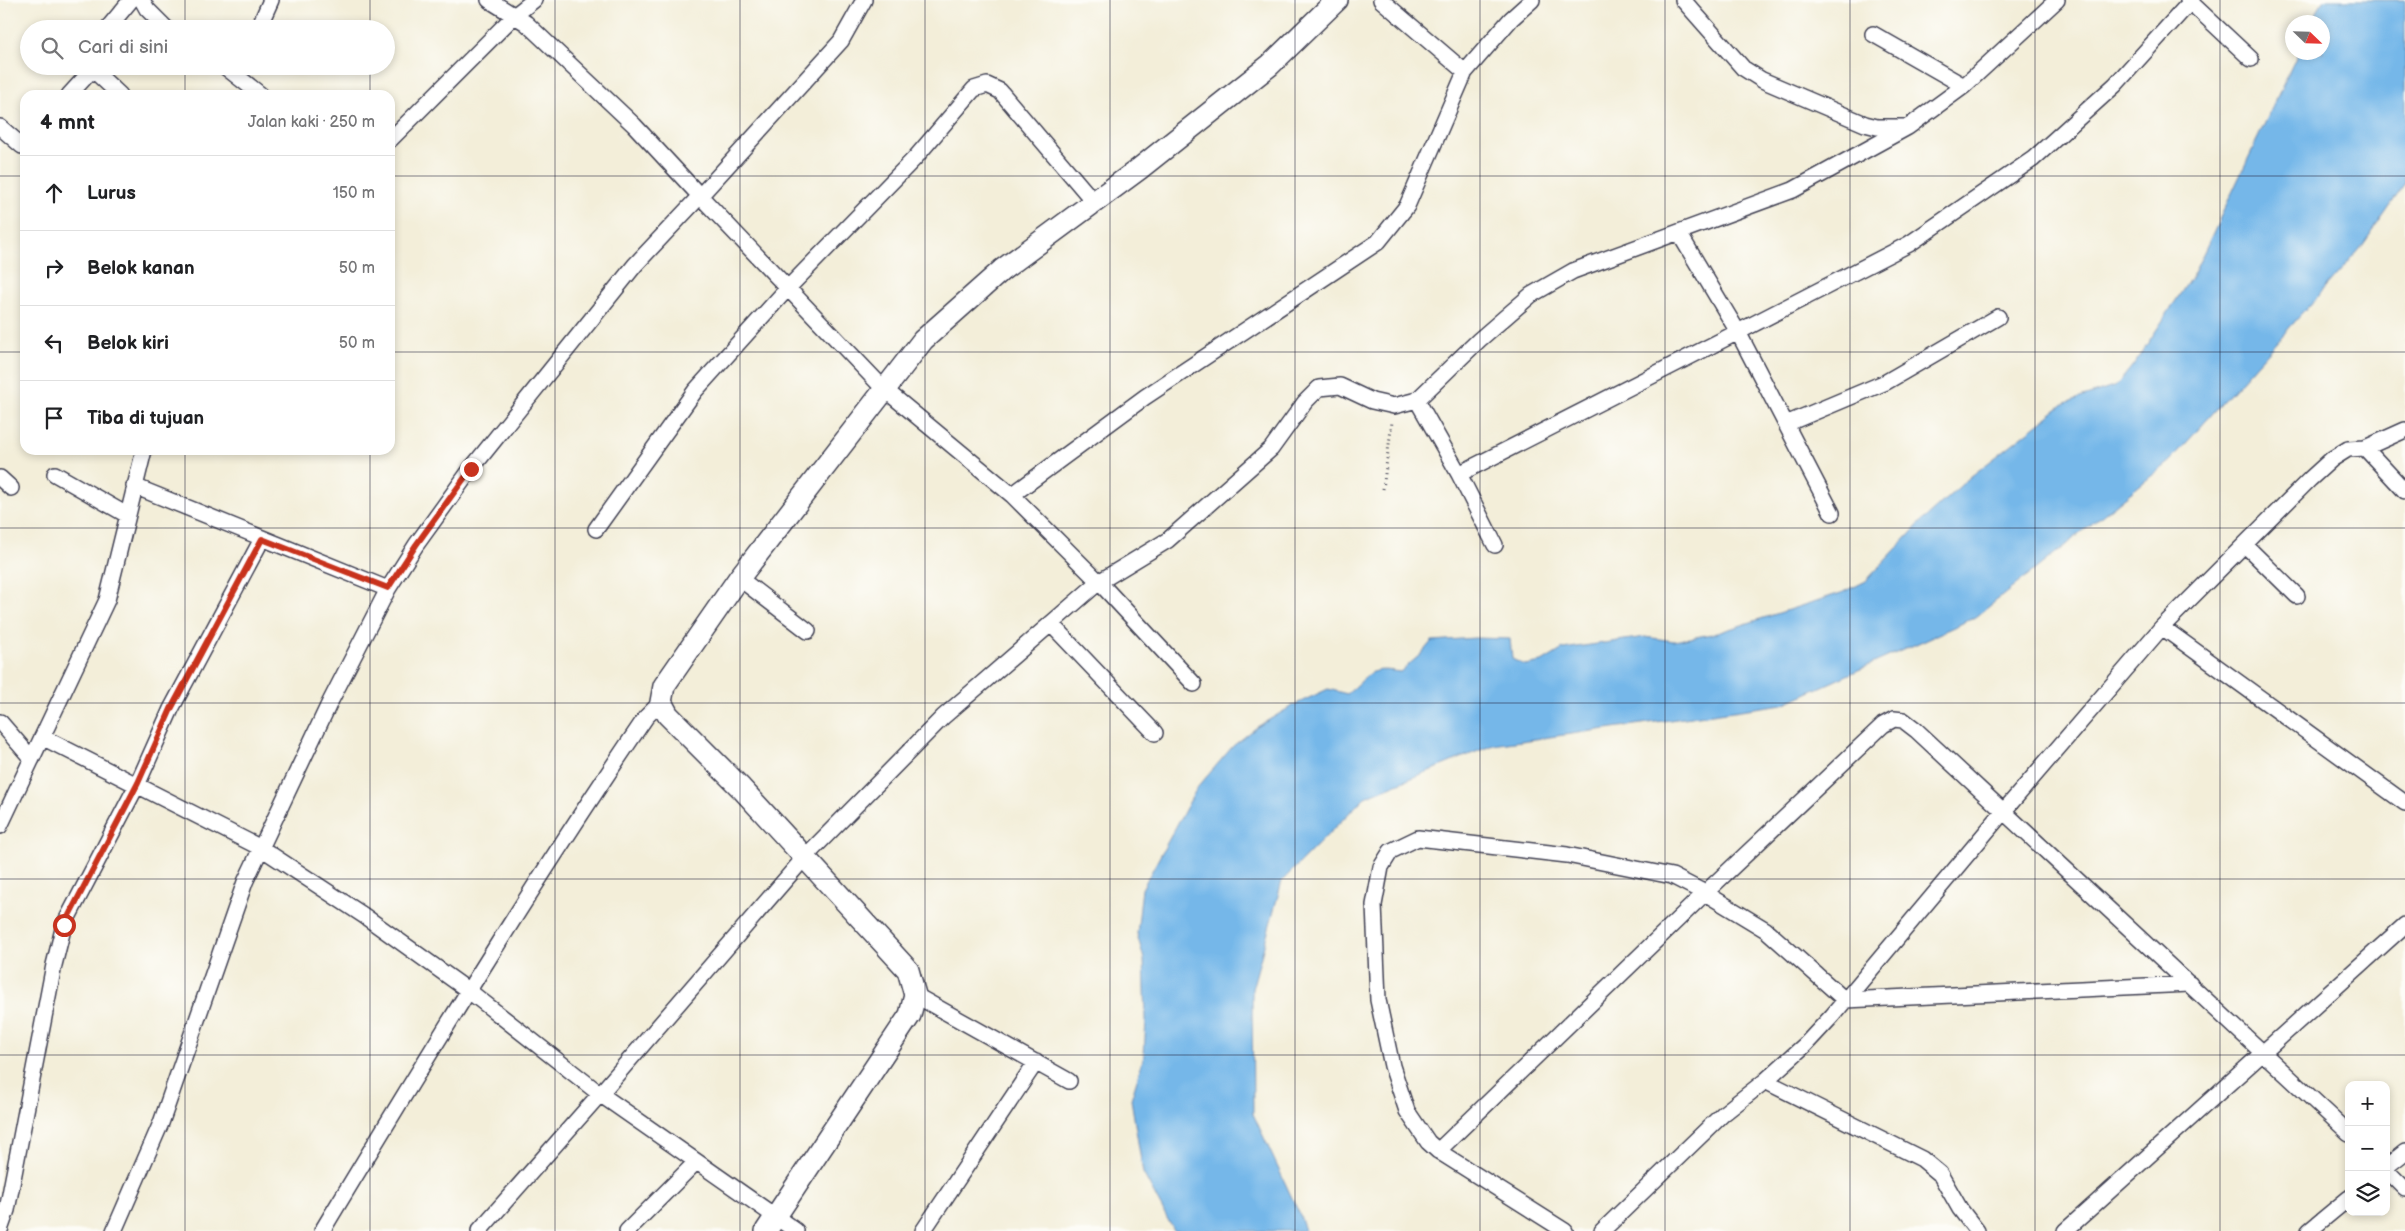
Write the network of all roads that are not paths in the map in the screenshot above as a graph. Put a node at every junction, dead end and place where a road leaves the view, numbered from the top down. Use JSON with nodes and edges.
{"nodes":[{"id":1,"x":130,"y":0,"type":"edge"},
{"id":2,"x":142,"y":0,"type":"edge"},
{"id":3,"x":272,"y":0,"type":"edge"},
{"id":4,"x":490,"y":0,"type":"edge"},
{"id":5,"x":534,"y":0,"type":"edge"},
{"id":6,"x":864,"y":0,"type":"edge"},
{"id":7,"x":1337,"y":0,"type":"edge"},
{"id":8,"x":1381,"y":0,"type":"edge"},
{"id":9,"x":1532,"y":0,"type":"edge"},
{"id":10,"x":1683,"y":0,"type":"edge"},
{"id":11,"x":2057,"y":0,"type":"edge"},
{"id":12,"x":2190,"y":1,"type":"edge"},
{"id":13,"x":514,"y":16,"type":"junction"},
{"id":14,"x":114,"y":20,"type":"edge"},
{"id":15,"x":158,"y":20,"type":"edge"},
{"id":16,"x":262,"y":20,"type":"edge"},
{"id":17,"x":1873,"y":34,"type":"dead end"},
{"id":18,"x":2251,"y":60,"type":"dead end"},
{"id":19,"x":1465,"y":72,"type":"junction"},
{"id":20,"x":85,"y":75,"type":"edge"},
{"id":21,"x":98,"y":75,"type":"edge"},
{"id":22,"x":243,"y":75,"type":"edge"},
{"id":23,"x":1964,"y":86,"type":"junction"},
{"id":24,"x":73,"y":90,"type":"edge"},
{"id":25,"x":114,"y":90,"type":"edge"},
{"id":26,"x":256,"y":90,"type":"edge"},
{"id":27,"x":0,"y":127,"type":"edge"},
{"id":28,"x":1908,"y":127,"type":"junction"},
{"id":29,"x":395,"y":135,"type":"edge"},
{"id":30,"x":20,"y":143,"type":"edge"},
{"id":31,"x":700,"y":196,"type":"junction"},
{"id":32,"x":1094,"y":202,"type":"junction"},
{"id":33,"x":1680,"y":233,"type":"junction"},
{"id":34,"x":788,"y":289,"type":"junction"},
{"id":35,"x":1998,"y":317,"type":"dead end"},
{"id":36,"x":1738,"y":332,"type":"junction"},
{"id":37,"x":883,"y":388,"type":"junction"},
{"id":38,"x":1418,"y":400,"type":"junction"},
{"id":39,"x":1786,"y":424,"type":"junction"},
{"id":40,"x":2404,"y":433,"type":"edge"},
{"id":41,"x":2365,"y":448,"type":"junction"},
{"id":42,"x":143,"y":455,"type":"edge"},
{"id":43,"x":55,"y":474,"type":"dead end"},
{"id":44,"x":1460,"y":474,"type":"junction"},
{"id":45,"x":134,"y":486,"type":"junction"},
{"id":46,"x":2405,"y":491,"type":"edge"},
{"id":47,"x":1012,"y":496,"type":"junction"},
{"id":48,"x":1832,"y":513,"type":"dead end"},
{"id":49,"x":127,"y":515,"type":"junction"},
{"id":50,"x":596,"y":529,"type":"dead end"},
{"id":51,"x":262,"y":539,"type":"junction"},
{"id":52,"x":1495,"y":545,"type":"dead end"},
{"id":53,"x":2245,"y":545,"type":"junction"},
{"id":54,"x":738,"y":578,"type":"junction"},
{"id":55,"x":1099,"y":582,"type":"junction"},
{"id":56,"x":388,"y":588,"type":"junction"},
{"id":57,"x":2297,"y":596,"type":"dead end"},
{"id":58,"x":1051,"y":624,"type":"junction"},
{"id":59,"x":2162,"y":627,"type":"junction"},
{"id":60,"x":808,"y":631,"type":"dead end"},
{"id":61,"x":1194,"y":684,"type":"dead end"},
{"id":62,"x":661,"y":702,"type":"junction"},
{"id":63,"x":0,"y":722,"type":"edge"},
{"id":64,"x":1155,"y":733,"type":"dead end"},
{"id":65,"x":42,"y":737,"type":"junction"},
{"id":66,"x":32,"y":758,"type":"junction"},
{"id":67,"x":138,"y":783,"type":"junction"},
{"id":68,"x":2405,"y":803,"type":"edge"},
{"id":69,"x":2003,"y":812,"type":"junction"},
{"id":70,"x":0,"y":826,"type":"edge"},
{"id":71,"x":261,"y":848,"type":"junction"},
{"id":72,"x":805,"y":856,"type":"junction"},
{"id":73,"x":1705,"y":893,"type":"junction"},
{"id":74,"x":2405,"y":925,"type":"edge"},
{"id":75,"x":2190,"y":984,"type":"junction"},
{"id":76,"x":469,"y":991,"type":"junction"},
{"id":77,"x":915,"y":994,"type":"junction"},
{"id":78,"x":1845,"y":1000,"type":"junction"},
{"id":79,"x":2263,"y":1052,"type":"junction"},
{"id":80,"x":1036,"y":1062,"type":"junction"},
{"id":81,"x":1069,"y":1081,"type":"dead end"},
{"id":82,"x":1765,"y":1081,"type":"junction"},
{"id":83,"x":600,"y":1094,"type":"junction"},
{"id":84,"x":2345,"y":1129,"type":"edge"},
{"id":85,"x":1438,"y":1151,"type":"junction"},
{"id":86,"x":2405,"y":1152,"type":"edge"},
{"id":87,"x":696,"y":1162,"type":"junction"},
{"id":88,"x":2390,"y":1165,"type":"edge"},
{"id":89,"x":2388,"y":1171,"type":"edge"},
{"id":90,"x":2405,"y":1188,"type":"edge"},
{"id":91,"x":2345,"y":1201,"type":"edge"},
{"id":92,"x":3,"y":1208,"type":"edge"},
{"id":93,"x":770,"y":1224,"type":"edge"},
{"id":94,"x":0,"y":1230,"type":"edge"},
{"id":95,"x":114,"y":1231,"type":"edge"},
{"id":96,"x":322,"y":1231,"type":"edge"},
{"id":97,"x":479,"y":1231,"type":"edge"},
{"id":98,"x":627,"y":1231,"type":"edge"},
{"id":99,"x":796,"y":1231,"type":"edge"},
{"id":100,"x":923,"y":1231,"type":"edge"},
{"id":101,"x":1565,"y":1231,"type":"edge"},
{"id":102,"x":1602,"y":1231,"type":"edge"},
{"id":103,"x":1977,"y":1231,"type":"edge"},
{"id":104,"x":2065,"y":1231,"type":"edge"},
{"id":105,"x":2308,"y":1231,"type":"edge"}],
"edges":[{"from":1,"to":14,"type":"street"},
{"from":2,"to":15,"type":"street"},
{"from":3,"to":16,"type":"street"},
{"from":4,"to":13,"type":"street"},
{"from":5,"to":13,"type":"street"},
{"from":6,"to":31,"type":"street"},
{"from":7,"to":32,"type":"street"},
{"from":8,"to":19,"type":"street"},
{"from":9,"to":19,"type":"street"},
{"from":10,"to":28,"type":"street"},
{"from":11,"to":23,"type":"street"},
{"from":12,"to":18,"type":"street"},
{"from":12,"to":36,"type":"street"},
{"from":13,"to":29,"type":"street"},
{"from":13,"to":31,"type":"street"},
{"from":17,"to":23,"type":"street"},
{"from":19,"to":47,"type":"street"},
{"from":20,"to":24,"type":"street"},
{"from":21,"to":25,"type":"street"},
{"from":22,"to":26,"type":"street"},
{"from":23,"to":28,"type":"street"},
{"from":27,"to":30,"type":"street"},
{"from":28,"to":33,"type":"street"},
{"from":31,"to":34,"type":"street"},
{"from":31,"to":56,"type":"street"},
{"from":32,"to":34,"type":"street"},
{"from":32,"to":37,"type":"street"},
{"from":33,"to":36,"type":"street"},
{"from":33,"to":38,"type":"street"},
{"from":34,"to":37,"type":"street"},
{"from":34,"to":50,"type":"street"},
{"from":35,"to":39,"type":"street"},
{"from":36,"to":39,"type":"street"},
{"from":36,"to":44,"type":"street"},
{"from":37,"to":47,"type":"street"},
{"from":37,"to":54,"type":"street"},
{"from":38,"to":44,"type":"street"},
{"from":38,"to":55,"type":"street"},
{"from":39,"to":48,"type":"street"},
{"from":40,"to":41,"type":"street"},
{"from":41,"to":46,"type":"street"},
{"from":41,"to":53,"type":"street"},
{"from":42,"to":45,"type":"street"},
{"from":43,"to":49,"type":"street"},
{"from":44,"to":52,"type":"street"},
{"from":45,"to":49,"type":"street"},
{"from":45,"to":51,"type":"street"},
{"from":47,"to":55,"type":"street"},
{"from":49,"to":65,"type":"street"},
{"from":51,"to":56,"type":"street"},
{"from":51,"to":67,"type":"street"},
{"from":53,"to":57,"type":"street"},
{"from":53,"to":59,"type":"street"},
{"from":54,"to":60,"type":"street"},
{"from":54,"to":62,"type":"street"},
{"from":55,"to":58,"type":"street"},
{"from":55,"to":61,"type":"street"},
{"from":56,"to":71,"type":"street"},
{"from":58,"to":64,"type":"street"},
{"from":58,"to":72,"type":"street"},
{"from":59,"to":68,"type":"street"},
{"from":59,"to":69,"type":"street"},
{"from":62,"to":72,"type":"street"},
{"from":62,"to":76,"type":"street"},
{"from":63,"to":66,"type":"street"},
{"from":65,"to":66,"type":"street"},
{"from":65,"to":67,"type":"street"},
{"from":66,"to":70,"type":"street"},
{"from":67,"to":71,"type":"street"},
{"from":67,"to":92,"type":"street"},
{"from":69,"to":73,"type":"street"},
{"from":69,"to":75,"type":"street"},
{"from":69,"to":78,"type":"street"},
{"from":71,"to":76,"type":"street"},
{"from":71,"to":95,"type":"street"},
{"from":72,"to":77,"type":"street"},
{"from":72,"to":83,"type":"street"},
{"from":73,"to":78,"type":"street"},
{"from":73,"to":85,"type":"street"},
{"from":73,"to":85,"type":"street"},
{"from":74,"to":79,"type":"street"},
{"from":75,"to":78,"type":"street"},
{"from":75,"to":79,"type":"street"},
{"from":76,"to":83,"type":"street"},
{"from":76,"to":96,"type":"street"},
{"from":77,"to":80,"type":"street"},
{"from":77,"to":93,"type":"street"},
{"from":78,"to":82,"type":"street"},
{"from":79,"to":84,"type":"street"},
{"from":79,"to":104,"type":"street"},
{"from":80,"to":81,"type":"street"},
{"from":80,"to":100,"type":"street"},
{"from":82,"to":102,"type":"street"},
{"from":82,"to":103,"type":"street"},
{"from":83,"to":87,"type":"street"},
{"from":83,"to":97,"type":"street"},
{"from":85,"to":101,"type":"street"},
{"from":86,"to":88,"type":"street"},
{"from":87,"to":93,"type":"street"},
{"from":87,"to":98,"type":"street"},
{"from":89,"to":90,"type":"street"},
{"from":91,"to":105,"type":"street"},
{"from":92,"to":94,"type":"street"},
{"from":93,"to":99,"type":"street"}]}
